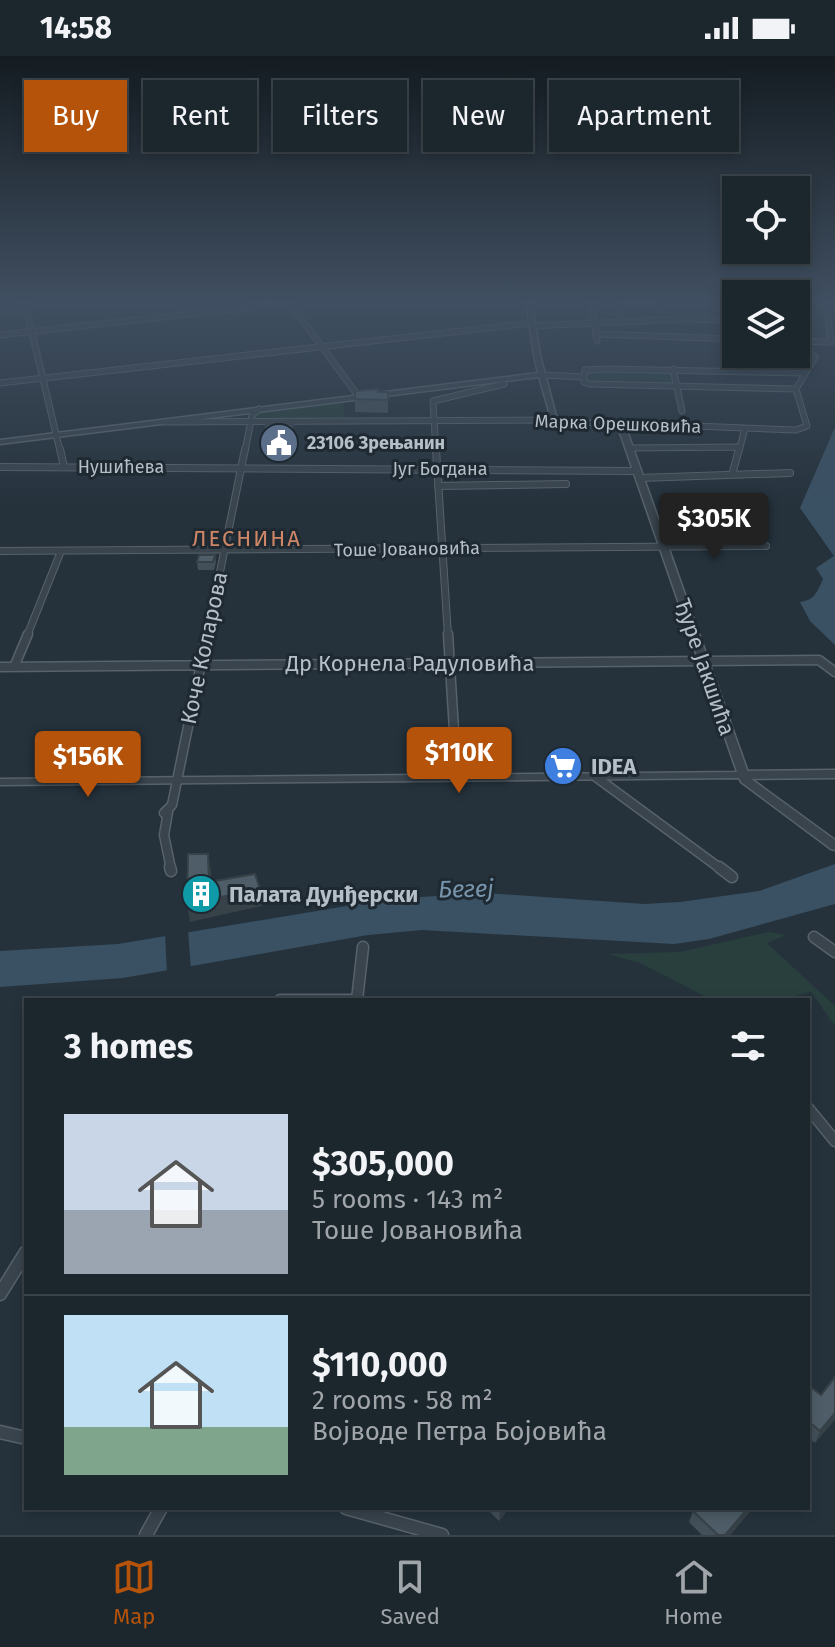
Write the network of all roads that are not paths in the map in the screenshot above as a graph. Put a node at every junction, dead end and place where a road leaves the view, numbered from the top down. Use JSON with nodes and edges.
{"nodes":[{"id":1,"x":41,"y":372,"type":"edge"},
{"id":2,"x":97,"y":372,"type":"edge"},
{"id":3,"x":340,"y":372,"type":"edge"},
{"id":4,"x":541,"y":372,"type":"edge"},
{"id":5,"x":587,"y":372,"type":"edge"},
{"id":6,"x":673,"y":372,"type":"edge"},
{"id":7,"x":773,"y":372,"type":"edge"},
{"id":8,"x":805,"y":373,"type":"joint"},
{"id":9,"x":542,"y":375,"type":"junction"},
{"id":10,"x":584,"y":377,"type":"junction"},
{"id":11,"x":43,"y":378,"type":"junction"},
{"id":12,"x":0,"y":383,"type":"edge"},
{"id":13,"x":504,"y":384,"type":"dead end"},
{"id":14,"x":675,"y":386,"type":"junction"},
{"id":15,"x":796,"y":389,"type":"junction"},
{"id":16,"x":358,"y":396,"type":"junction"},
{"id":17,"x":259,"y":409,"type":"junction"},
{"id":18,"x":682,"y":411,"type":"dead end"},
{"id":19,"x":198,"y":416,"type":"junction"},
{"id":20,"x":559,"y":420,"type":"junction"},
{"id":21,"x":222,"y":421,"type":"junction"},
{"id":22,"x":251,"y":421,"type":"junction"},
{"id":23,"x":434,"y":421,"type":"junction"},
{"id":24,"x":155,"y":422,"type":"junction"},
{"id":25,"x":618,"y":423,"type":"junction"},
{"id":26,"x":745,"y":428,"type":"junction"},
{"id":27,"x":57,"y":435,"type":"junction"},
{"id":28,"x":0,"y":442,"type":"edge"},
{"id":29,"x":737,"y":447,"type":"junction"},
{"id":30,"x":629,"y":448,"type":"junction"},
{"id":31,"x":0,"y":467,"type":"edge"},
{"id":32,"x":64,"y":467,"type":"junction"},
{"id":33,"x":242,"y":468,"type":"junction"},
{"id":34,"x":437,"y":469,"type":"junction"},
{"id":35,"x":790,"y":473,"type":"dead end"},
{"id":36,"x":638,"y":474,"type":"junction"},
{"id":37,"x":732,"y":475,"type":"junction"},
{"id":38,"x":566,"y":484,"type":"dead end"},
{"id":39,"x":438,"y":486,"type":"junction"},
{"id":40,"x":766,"y":546,"type":"dead end"},
{"id":41,"x":663,"y":547,"type":"junction"},
{"id":42,"x":442,"y":548,"type":"junction"},
{"id":43,"x":0,"y":551,"type":"edge"},
{"id":44,"x":61,"y":551,"type":"junction"},
{"id":45,"x":224,"y":551,"type":"junction"},
{"id":46,"x":702,"y":661,"type":"junction"},
{"id":47,"x":450,"y":663,"type":"junction"},
{"id":48,"x":200,"y":665,"type":"junction"},
{"id":49,"x":0,"y":667,"type":"edge"},
{"id":50,"x":14,"y":667,"type":"junction"},
{"id":51,"x":835,"y":672,"type":"edge"},
{"id":52,"x":835,"y":774,"type":"edge"},
{"id":53,"x":743,"y":775,"type":"junction"},
{"id":54,"x":596,"y":777,"type":"junction"},
{"id":55,"x":457,"y":778,"type":"junction"},
{"id":56,"x":176,"y":781,"type":"junction"},
{"id":57,"x":0,"y":782,"type":"edge"},
{"id":58,"x":831,"y":843,"type":"edge"},
{"id":59,"x":171,"y":871,"type":"dead end"},
{"id":60,"x":732,"y":877,"type":"dead end"},
{"id":61,"x":814,"y":937,"type":"dead end"},
{"id":62,"x":363,"y":947,"type":"dead end"},
{"id":63,"x":835,"y":952,"type":"edge"},
{"id":64,"x":357,"y":998,"type":"edge"},
{"id":65,"x":810,"y":1110,"type":"edge"},
{"id":66,"x":835,"y":1141,"type":"edge"},
{"id":67,"x":24,"y":1255,"type":"edge"},
{"id":68,"x":0,"y":1294,"type":"edge"},
{"id":69,"x":0,"y":1432,"type":"edge"},
{"id":70,"x":24,"y":1438,"type":"edge"},
{"id":71,"x":160,"y":1510,"type":"edge"},
{"id":72,"x":353,"y":1510,"type":"edge"},
{"id":73,"x":146,"y":1535,"type":"edge"},
{"id":74,"x":442,"y":1535,"type":"edge"}],
"edges":[{"from":1,"to":11,"type":"street"},
{"from":2,"to":11,"type":"street"},
{"from":3,"to":16,"type":"street"},
{"from":4,"to":9,"type":"street"},
{"from":5,"to":10,"type":"street"},
{"from":6,"to":14,"type":"street"},
{"from":7,"to":8,"type":"street"},
{"from":8,"to":15,"type":"street"},
{"from":9,"to":10,"type":"street"},
{"from":9,"to":16,"type":"street"},
{"from":9,"to":20,"type":"street"},
{"from":10,"to":14,"type":"street"},
{"from":11,"to":12,"type":"street"},
{"from":11,"to":27,"type":"street"},
{"from":13,"to":23,"type":"street"},
{"from":14,"to":15,"type":"street"},
{"from":14,"to":18,"type":"street"},
{"from":15,"to":26,"type":"street","name":"Марка Орешковића"},
{"from":16,"to":17,"type":"street"},
{"from":17,"to":19,"type":"street"},
{"from":17,"to":22,"type":"street","name":"Коче Коларова"},
{"from":19,"to":21,"type":"street"},
{"from":19,"to":24,"type":"street"},
{"from":20,"to":23,"type":"street","name":"Марка Орешковића"},
{"from":20,"to":25,"type":"street","name":"Марка Орешковића"},
{"from":21,"to":22,"type":"street"},
{"from":21,"to":24,"type":"street"},
{"from":22,"to":23,"type":"street"},
{"from":22,"to":33,"type":"street","name":"Коче Коларова"},
{"from":23,"to":34,"type":"street"},
{"from":24,"to":27,"type":"street"},
{"from":25,"to":26,"type":"street","name":"Марка Орешковића"},
{"from":25,"to":30,"type":"street","name":"Ђуре Јакшића"},
{"from":26,"to":29,"type":"street"},
{"from":27,"to":28,"type":"street"},
{"from":27,"to":32,"type":"street"},
{"from":29,"to":30,"type":"street"},
{"from":29,"to":37,"type":"street"},
{"from":30,"to":36,"type":"street","name":"Ђуре Јакшића"},
{"from":31,"to":32,"type":"street","name":"Нушићева"},
{"from":32,"to":33,"type":"street","name":"Нушићева"},
{"from":33,"to":34,"type":"street","name":"Југ Богдана"},
{"from":33,"to":45,"type":"street","name":"Коче Коларова"},
{"from":34,"to":36,"type":"street","name":"Југ Богдана"},
{"from":34,"to":39,"type":"street"},
{"from":35,"to":37,"type":"street","name":"Југ Богдана"},
{"from":36,"to":37,"type":"street","name":"Југ Богдана"},
{"from":36,"to":41,"type":"street","name":"Ђуре Јакшића"},
{"from":38,"to":39,"type":"street","name":"Југ Богдана"},
{"from":39,"to":42,"type":"street"},
{"from":40,"to":41,"type":"street","name":"Тоше Јовановића"},
{"from":41,"to":42,"type":"street","name":"Тоше Јовановића"},
{"from":41,"to":46,"type":"street","name":"Ђуре Јакшића"},
{"from":42,"to":45,"type":"street","name":"Тоше Јовановића"},
{"from":42,"to":47,"type":"street"},
{"from":43,"to":44,"type":"street","name":"Тоше Јовановића"},
{"from":44,"to":45,"type":"street","name":"Тоше Јовановића"},
{"from":44,"to":50,"type":"street"},
{"from":45,"to":48,"type":"street","name":"Коче Коларова"},
{"from":46,"to":47,"type":"street","name":"Др Корнела Радуловића"},
{"from":46,"to":51,"type":"street","name":"Др Корнела Радуловића"},
{"from":46,"to":53,"type":"street","name":"Ђуре Јакшића"},
{"from":47,"to":48,"type":"street","name":"Др Корнела Радуловића"},
{"from":47,"to":55,"type":"street"},
{"from":48,"to":50,"type":"street","name":"Др Корнела Радуловића"},
{"from":48,"to":56,"type":"street","name":"Коче Коларова"},
{"from":49,"to":50,"type":"street","name":"Др Корнела Радуловића"},
{"from":52,"to":53,"type":"street"},
{"from":53,"to":54,"type":"street"},
{"from":53,"to":58,"type":"street"},
{"from":54,"to":55,"type":"street"},
{"from":54,"to":60,"type":"street"},
{"from":55,"to":56,"type":"street"},
{"from":56,"to":57,"type":"street"},
{"from":56,"to":59,"type":"street","name":"Коче Коларова"},
{"from":61,"to":63,"type":"street"},
{"from":62,"to":64,"type":"street"},
{"from":65,"to":66,"type":"street"},
{"from":67,"to":68,"type":"street"},
{"from":69,"to":70,"type":"street"},
{"from":71,"to":73,"type":"street"},
{"from":72,"to":74,"type":"street"}]}
